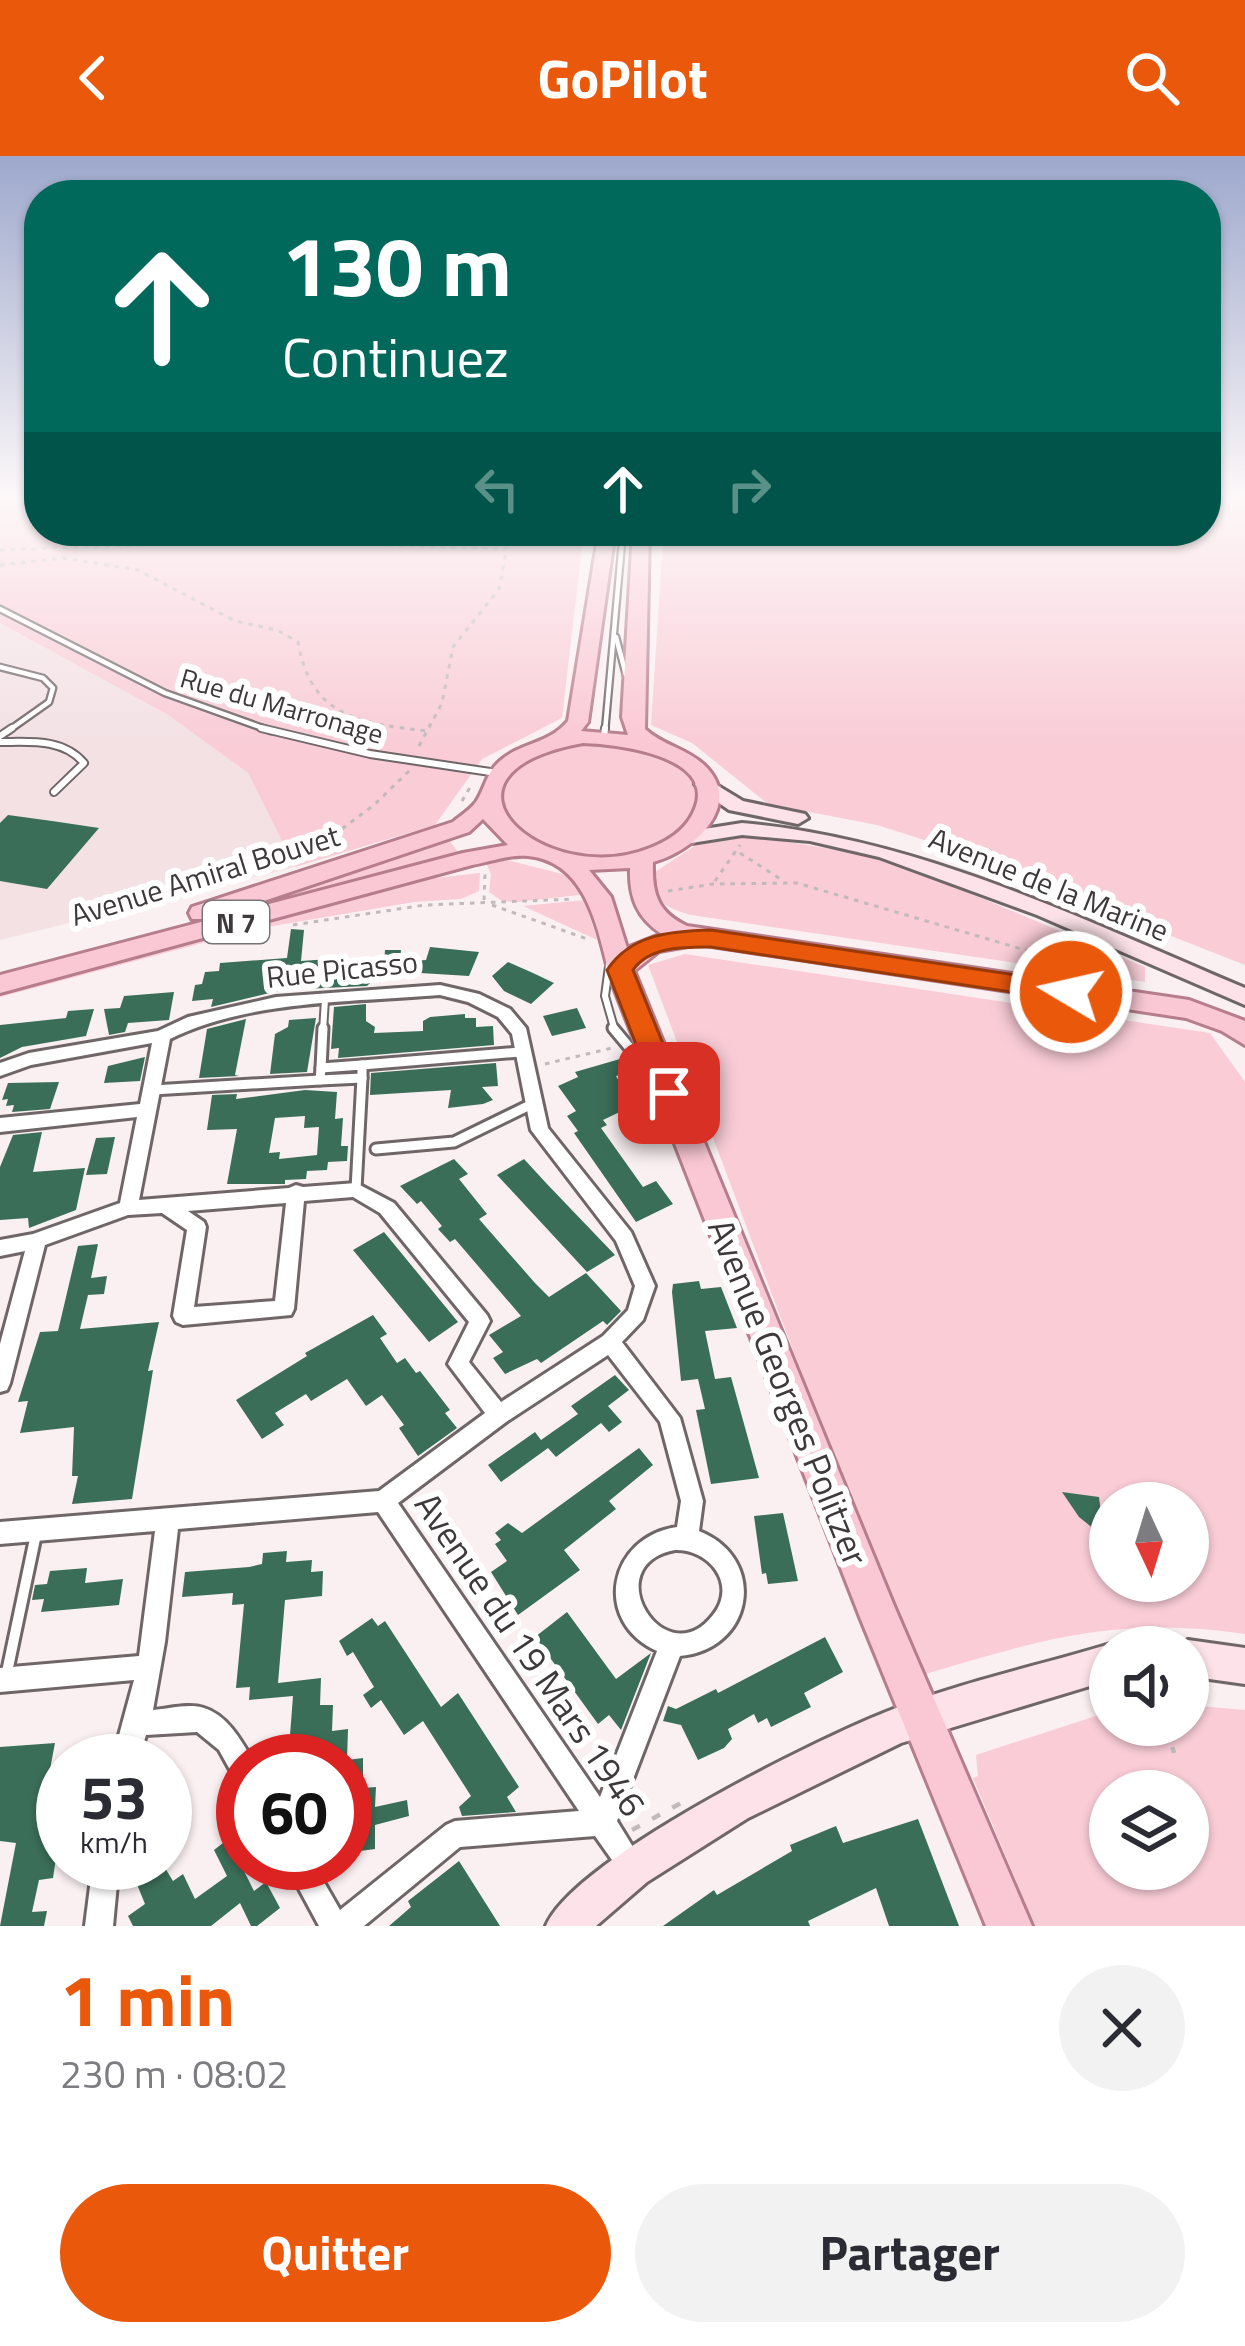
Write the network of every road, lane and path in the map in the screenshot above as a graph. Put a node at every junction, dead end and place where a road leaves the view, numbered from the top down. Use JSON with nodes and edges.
{"nodes":[{"id":1,"x":158,"y":581,"type":"edge"},
{"id":2,"x":500,"y":581,"type":"edge"},
{"id":3,"x":599,"y":581,"type":"edge"},
{"id":4,"x":618,"y":581,"type":"edge"},
{"id":5,"x":646,"y":581,"type":"edge"},
{"id":6,"x":0,"y":609,"type":"edge"},
{"id":7,"x":614,"y":630,"type":"junction"},
{"id":8,"x":0,"y":667,"type":"edge"},
{"id":9,"x":632,"y":717,"type":"junction"},
{"id":10,"x":427,"y":730,"type":"junction"},
{"id":11,"x":604,"y":737,"type":"junction"},
{"id":12,"x":0,"y":739,"type":"edge"},
{"id":13,"x":563,"y":740,"type":"junction"},
{"id":14,"x":648,"y":743,"type":"junction"},
{"id":15,"x":412,"y":763,"type":"junction"},
{"id":16,"x":499,"y":773,"type":"junction"},
{"id":17,"x":705,"y":784,"type":"junction"},
{"id":18,"x":55,"y":792,"type":"dead end"},
{"id":19,"x":488,"y":802,"type":"junction"},
{"id":20,"x":686,"y":838,"type":"junction"},
{"id":21,"x":527,"y":849,"type":"junction"},
{"id":22,"x":642,"y":858,"type":"junction"},
{"id":23,"x":569,"y":861,"type":"junction"},
{"id":24,"x":476,"y":862,"type":"dead end"},
{"id":25,"x":295,"y":864,"type":"dead end"},
{"id":26,"x":782,"y":880,"type":"junction"},
{"id":27,"x":712,"y":884,"type":"junction"},
{"id":28,"x":585,"y":898,"type":"dead end"},
{"id":29,"x":647,"y":898,"type":"junction"},
{"id":30,"x":484,"y":903,"type":"junction"},
{"id":31,"x":286,"y":926,"type":"dead end"},
{"id":32,"x":711,"y":938,"type":"junction"},
{"id":33,"x":617,"y":958,"type":"junction"},
{"id":34,"x":0,"y":968,"type":"edge"},
{"id":35,"x":1245,"y":980,"type":"edge"},
{"id":36,"x":0,"y":984,"type":"edge"},
{"id":37,"x":1157,"y":997,"type":"junction"},
{"id":38,"x":1245,"y":997,"type":"edge"},
{"id":39,"x":325,"y":998,"type":"junction"},
{"id":40,"x":162,"y":1036,"type":"junction"},
{"id":41,"x":1245,"y":1036,"type":"edge"},
{"id":42,"x":626,"y":1046,"type":"junction"},
{"id":43,"x":529,"y":1059,"type":"junction"},
{"id":44,"x":362,"y":1065,"type":"junction"},
{"id":45,"x":321,"y":1067,"type":"junction"},
{"id":46,"x":0,"y":1070,"type":"edge"},
{"id":47,"x":362,"y":1078,"type":"junction"},
{"id":48,"x":320,"y":1080,"type":"junction"},
{"id":49,"x":152,"y":1090,"type":"junction"},
{"id":50,"x":669,"y":1093,"type":"junction"},
{"id":51,"x":536,"y":1102,"type":"junction"},
{"id":52,"x":145,"y":1110,"type":"junction"},
{"id":53,"x":0,"y":1125,"type":"edge"},
{"id":54,"x":376,"y":1149,"type":"dead end"},
{"id":55,"x":356,"y":1190,"type":"junction"},
{"id":56,"x":296,"y":1192,"type":"junction"},
{"id":57,"x":165,"y":1204,"type":"junction"},
{"id":58,"x":128,"y":1208,"type":"junction"},
{"id":59,"x":36,"y":1244,"type":"junction"},
{"id":60,"x":0,"y":1248,"type":"edge"},
{"id":61,"x":610,"y":1342,"type":"junction"},
{"id":62,"x":0,"y":1383,"type":"edge"},
{"id":63,"x":499,"y":1415,"type":"junction"},
{"id":64,"x":383,"y":1501,"type":"junction"},
{"id":65,"x":168,"y":1519,"type":"junction"},
{"id":66,"x":36,"y":1531,"type":"junction"},
{"id":67,"x":0,"y":1534,"type":"edge"},
{"id":68,"x":687,"y":1539,"type":"junction"},
{"id":69,"x":672,"y":1644,"type":"junction"},
{"id":70,"x":1209,"y":1661,"type":"edge"},
{"id":71,"x":149,"y":1666,"type":"junction"},
{"id":72,"x":1245,"y":1666,"type":"edge"},
{"id":73,"x":1089,"y":1668,"type":"edge"},
{"id":74,"x":3,"y":1680,"type":"edge"},
{"id":75,"x":920,"y":1719,"type":"junction"},
{"id":76,"x":138,"y":1723,"type":"junction"},
{"id":77,"x":134,"y":1734,"type":"edge"},
{"id":78,"x":219,"y":1734,"type":"edge"},
{"id":79,"x":1172,"y":1746,"type":"edge"},
{"id":80,"x":1174,"y":1753,"type":"dead end"},
{"id":81,"x":603,"y":1822,"type":"junction"},
{"id":82,"x":633,"y":1868,"type":"junction"},
{"id":83,"x":103,"y":1890,"type":"edge"},
{"id":84,"x":313,"y":1890,"type":"edge"},
{"id":85,"x":99,"y":1926,"type":"edge"},
{"id":86,"x":334,"y":1926,"type":"edge"},
{"id":87,"x":344,"y":1926,"type":"edge"},
{"id":88,"x":566,"y":1926,"type":"edge"},
{"id":89,"x":1009,"y":1926,"type":"edge"}],
"edges":[{"from":1,"to":10,"type":"path"},
{"from":2,"to":10,"type":"path"},
{"from":3,"to":13,"type":"main road"},
{"from":4,"to":7,"type":"lane"},
{"from":5,"to":9,"type":"main road"},
{"from":6,"to":15,"type":"lane","name":"Rue du Marronage"},
{"from":7,"to":9,"type":"lane"},
{"from":7,"to":11,"type":"lane"},
{"from":8,"to":12,"type":"lane"},
{"from":9,"to":14,"type":"main road"},
{"from":10,"to":15,"type":"path"},
{"from":11,"to":13,"type":"main road"},
{"from":11,"to":14,"type":"main road"},
{"from":12,"to":18,"type":"lane"},
{"from":13,"to":16,"type":"main road"},
{"from":14,"to":17,"type":"main road"},
{"from":15,"to":16,"type":"lane","name":"Rue du Marronage"},
{"from":15,"to":25,"type":"path"},
{"from":16,"to":19,"type":"main road"},
{"from":17,"to":20,"type":"main road"},
{"from":17,"to":35,"type":"main road","name":"Avenue de la Marine"},
{"from":19,"to":21,"type":"main road"},
{"from":19,"to":34,"type":"main road","name":"Avenue Amiral Bouvet","number":"N 7"},
{"from":20,"to":22,"type":"main road"},
{"from":20,"to":38,"type":"main road","name":"Avenue de la Marine"},
{"from":21,"to":23,"type":"main road"},
{"from":21,"to":36,"type":"main road","name":"Avenue Amiral Bouvet","number":"N 7"},
{"from":22,"to":23,"type":"main road"},
{"from":22,"to":29,"type":"main road"},
{"from":23,"to":33,"type":"main road","name":"Avenue Georges Politzer"},
{"from":24,"to":30,"type":"path"},
{"from":26,"to":27,"type":"path"},
{"from":26,"to":27,"type":"path"},
{"from":26,"to":37,"type":"path"},
{"from":27,"to":29,"type":"path"},
{"from":28,"to":30,"type":"path"},
{"from":29,"to":32,"type":"main road"},
{"from":30,"to":31,"type":"path"},
{"from":32,"to":33,"type":"main road"},
{"from":32,"to":37,"type":"main road"},
{"from":33,"to":42,"type":"lane"},
{"from":33,"to":50,"type":"main road","name":"Avenue Georges Politzer"},
{"from":37,"to":41,"type":"main road"},
{"from":39,"to":40,"type":"street","name":"Rue Picasso"},
{"from":39,"to":43,"type":"street","name":"Rue Picasso"},
{"from":39,"to":45,"type":"lane"},
{"from":40,"to":46,"type":"street","name":"Rue Picasso"},
{"from":40,"to":49,"type":"street"},
{"from":42,"to":43,"type":"path"},
{"from":42,"to":50,"type":"lane"},
{"from":43,"to":44,"type":"lane"},
{"from":43,"to":51,"type":"street","name":"Rue Picasso"},
{"from":44,"to":45,"type":"lane"},
{"from":44,"to":47,"type":"lane"},
{"from":45,"to":48,"type":"lane"},
{"from":47,"to":48,"type":"lane"},
{"from":47,"to":55,"type":"lane"},
{"from":48,"to":49,"type":"lane"},
{"from":49,"to":52,"type":"street"},
{"from":50,"to":75,"type":"main road","name":"Avenue Georges Politzer"},
{"from":51,"to":54,"type":"lane"},
{"from":51,"to":61,"type":"street","name":"Rue Picasso"},
{"from":52,"to":53,"type":"street"},
{"from":52,"to":58,"type":"street"},
{"from":55,"to":56,"type":"street"},
{"from":55,"to":63,"type":"street"},
{"from":56,"to":57,"type":"street"},
{"from":56,"to":57,"type":"street"},
{"from":57,"to":58,"type":"street"},
{"from":58,"to":59,"type":"street"},
{"from":59,"to":60,"type":"street"},
{"from":59,"to":62,"type":"street"},
{"from":61,"to":63,"type":"street","name":"Rue Picasso"},
{"from":61,"to":68,"type":"street"},
{"from":63,"to":64,"type":"street","name":"Rue Picasso"},
{"from":64,"to":65,"type":"street","name":"Avenue du 19 Mars 1946"},
{"from":64,"to":81,"type":"street","name":"Avenue du 19 Mars 1946"},
{"from":65,"to":66,"type":"street","name":"Avenue du 19 Mars 1946"},
{"from":65,"to":71,"type":"street"},
{"from":66,"to":67,"type":"street","name":"Avenue du 19 Mars 1946"},
{"from":66,"to":74,"type":"lane"},
{"from":68,"to":69,"type":"street"},
{"from":68,"to":69,"type":"street"},
{"from":69,"to":81,"type":"street"},
{"from":70,"to":72,"type":"main road"},
{"from":71,"to":74,"type":"street"},
{"from":71,"to":76,"type":"street"},
{"from":73,"to":75,"type":"main road"},
{"from":75,"to":82,"type":"main road"},
{"from":75,"to":89,"type":"main road","name":"Avenue Georges Politzer"},
{"from":76,"to":77,"type":"street"},
{"from":76,"to":78,"type":"street"},
{"from":79,"to":80,"type":"path"},
{"from":81,"to":82,"type":"street","name":"Avenue du 19 Mars 1946"},
{"from":81,"to":87,"type":"street"},
{"from":82,"to":88,"type":"main road"},
{"from":83,"to":85,"type":"street"},
{"from":84,"to":86,"type":"street"}]}
